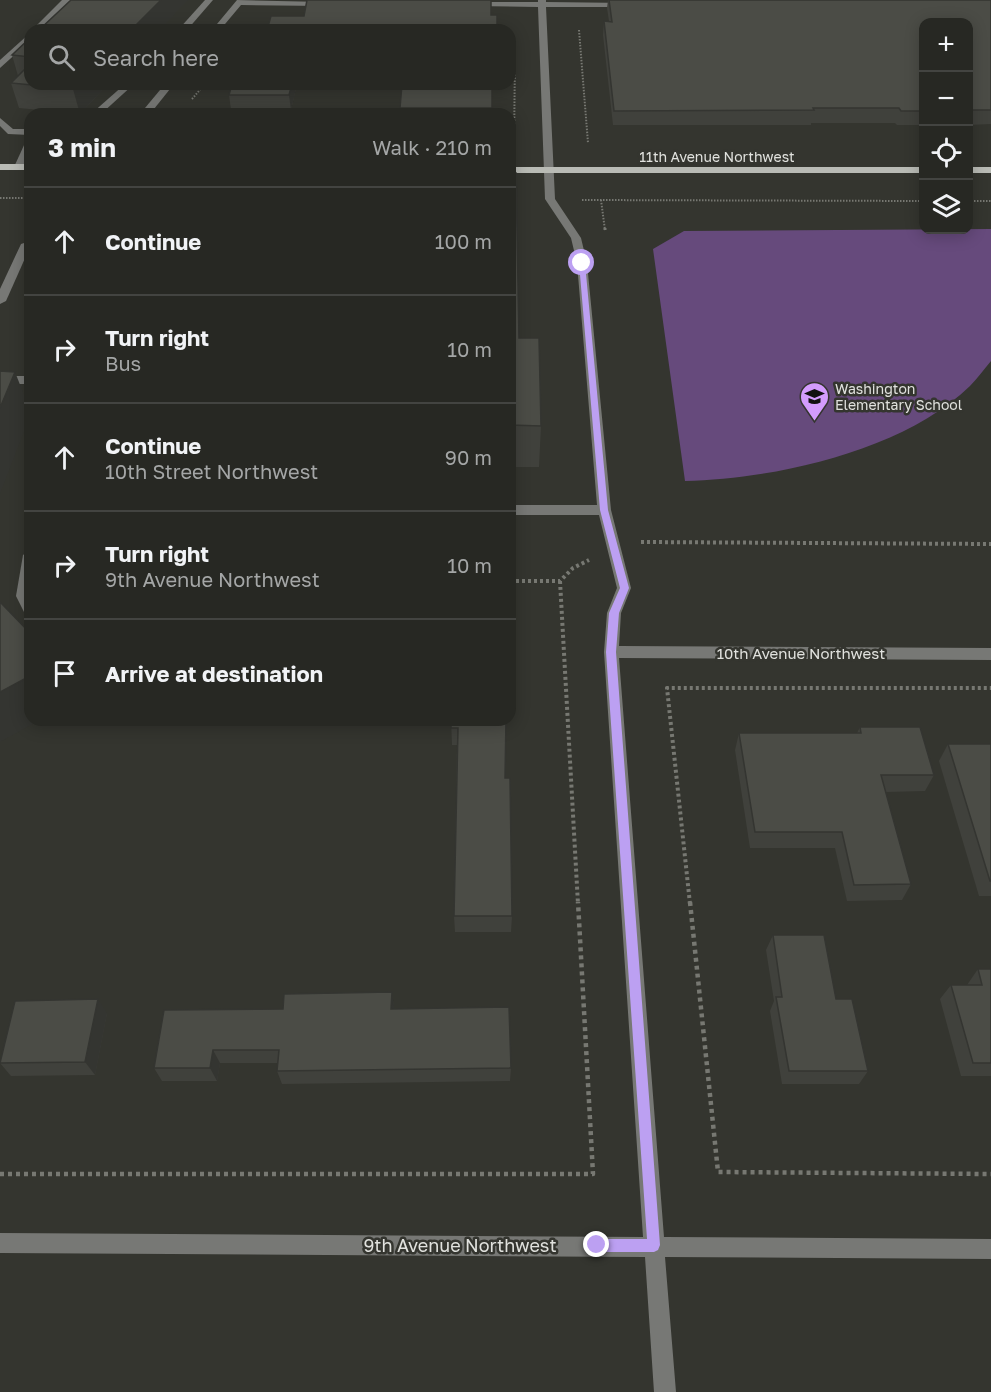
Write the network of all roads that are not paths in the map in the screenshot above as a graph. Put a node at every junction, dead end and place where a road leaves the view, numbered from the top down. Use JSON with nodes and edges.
{"nodes":[{"id":1,"x":67,"y":0,"type":"edge"},
{"id":2,"x":542,"y":2,"type":"edge"},
{"id":3,"x":211,"y":4,"type":"edge"},
{"id":4,"x":237,"y":4,"type":"edge"},
{"id":5,"x":340,"y":4,"type":"edge"},
{"id":6,"x":457,"y":4,"type":"edge"},
{"id":7,"x":636,"y":5,"type":"edge"},
{"id":8,"x":222,"y":9,"type":"dead end"},
{"id":9,"x":42,"y":24,"type":"edge"},
{"id":10,"x":187,"y":24,"type":"edge"},
{"id":11,"x":221,"y":24,"type":"edge"},
{"id":12,"x":24,"y":42,"type":"edge"},
{"id":13,"x":0,"y":65,"type":"edge"},
{"id":14,"x":123,"y":90,"type":"edge"},
{"id":15,"x":165,"y":90,"type":"edge"},
{"id":16,"x":103,"y":108,"type":"edge"},
{"id":17,"x":151,"y":108,"type":"edge"},
{"id":18,"x":0,"y":121,"type":"edge"},
{"id":19,"x":24,"y":132,"type":"edge"},
{"id":20,"x":24,"y":156,"type":"edge"},
{"id":21,"x":0,"y":167,"type":"edge"},
{"id":22,"x":19,"y":167,"type":"junction"},
{"id":23,"x":24,"y":167,"type":"edge"},
{"id":24,"x":516,"y":170,"type":"edge"},
{"id":25,"x":547,"y":170,"type":"junction"},
{"id":26,"x":919,"y":170,"type":"edge"},
{"id":27,"x":973,"y":170,"type":"edge"},
{"id":28,"x":991,"y":170,"type":"edge"},
{"id":29,"x":24,"y":250,"type":"edge"},
{"id":30,"x":0,"y":302,"type":"edge"},
{"id":31,"x":0,"y":380,"type":"edge"},
{"id":32,"x":24,"y":380,"type":"edge"},
{"id":33,"x":516,"y":510,"type":"edge"},
{"id":34,"x":604,"y":510,"type":"junction"},
{"id":35,"x":611,"y":652,"type":"junction"},
{"id":36,"x":991,"y":654,"type":"edge"},
{"id":37,"x":0,"y":1243,"type":"edge"},
{"id":38,"x":654,"y":1245,"type":"junction"},
{"id":39,"x":991,"y":1249,"type":"edge"},
{"id":40,"x":665,"y":1392,"type":"edge"}],
"edges":[{"from":1,"to":9,"type":"street"},
{"from":2,"to":6,"type":"street"},
{"from":2,"to":7,"type":"street"},
{"from":2,"to":25,"type":"street"},
{"from":3,"to":10,"type":"street"},
{"from":4,"to":5,"type":"street"},
{"from":4,"to":8,"type":"street"},
{"from":4,"to":11,"type":"street"},
{"from":12,"to":13,"type":"street"},
{"from":14,"to":16,"type":"street"},
{"from":15,"to":17,"type":"street"},
{"from":18,"to":19,"type":"street"},
{"from":20,"to":22,"type":"street"},
{"from":21,"to":22,"type":"main road"},
{"from":22,"to":23,"type":"main road"},
{"from":24,"to":25,"type":"main road","name":"11th Avenue Northwest"},
{"from":25,"to":26,"type":"main road","name":"11th Avenue Northwest"},
{"from":25,"to":34,"type":"street"},
{"from":27,"to":28,"type":"main road"},
{"from":29,"to":30,"type":"street"},
{"from":31,"to":32,"type":"street"},
{"from":33,"to":34,"type":"street"},
{"from":34,"to":35,"type":"street"},
{"from":35,"to":36,"type":"street","name":"10th Avenue Northwest"},
{"from":35,"to":38,"type":"street"},
{"from":37,"to":38,"type":"street","name":"9th Avenue Northwest"},
{"from":38,"to":39,"type":"street","name":"9th Avenue Northwest"},
{"from":38,"to":40,"type":"street"}]}
